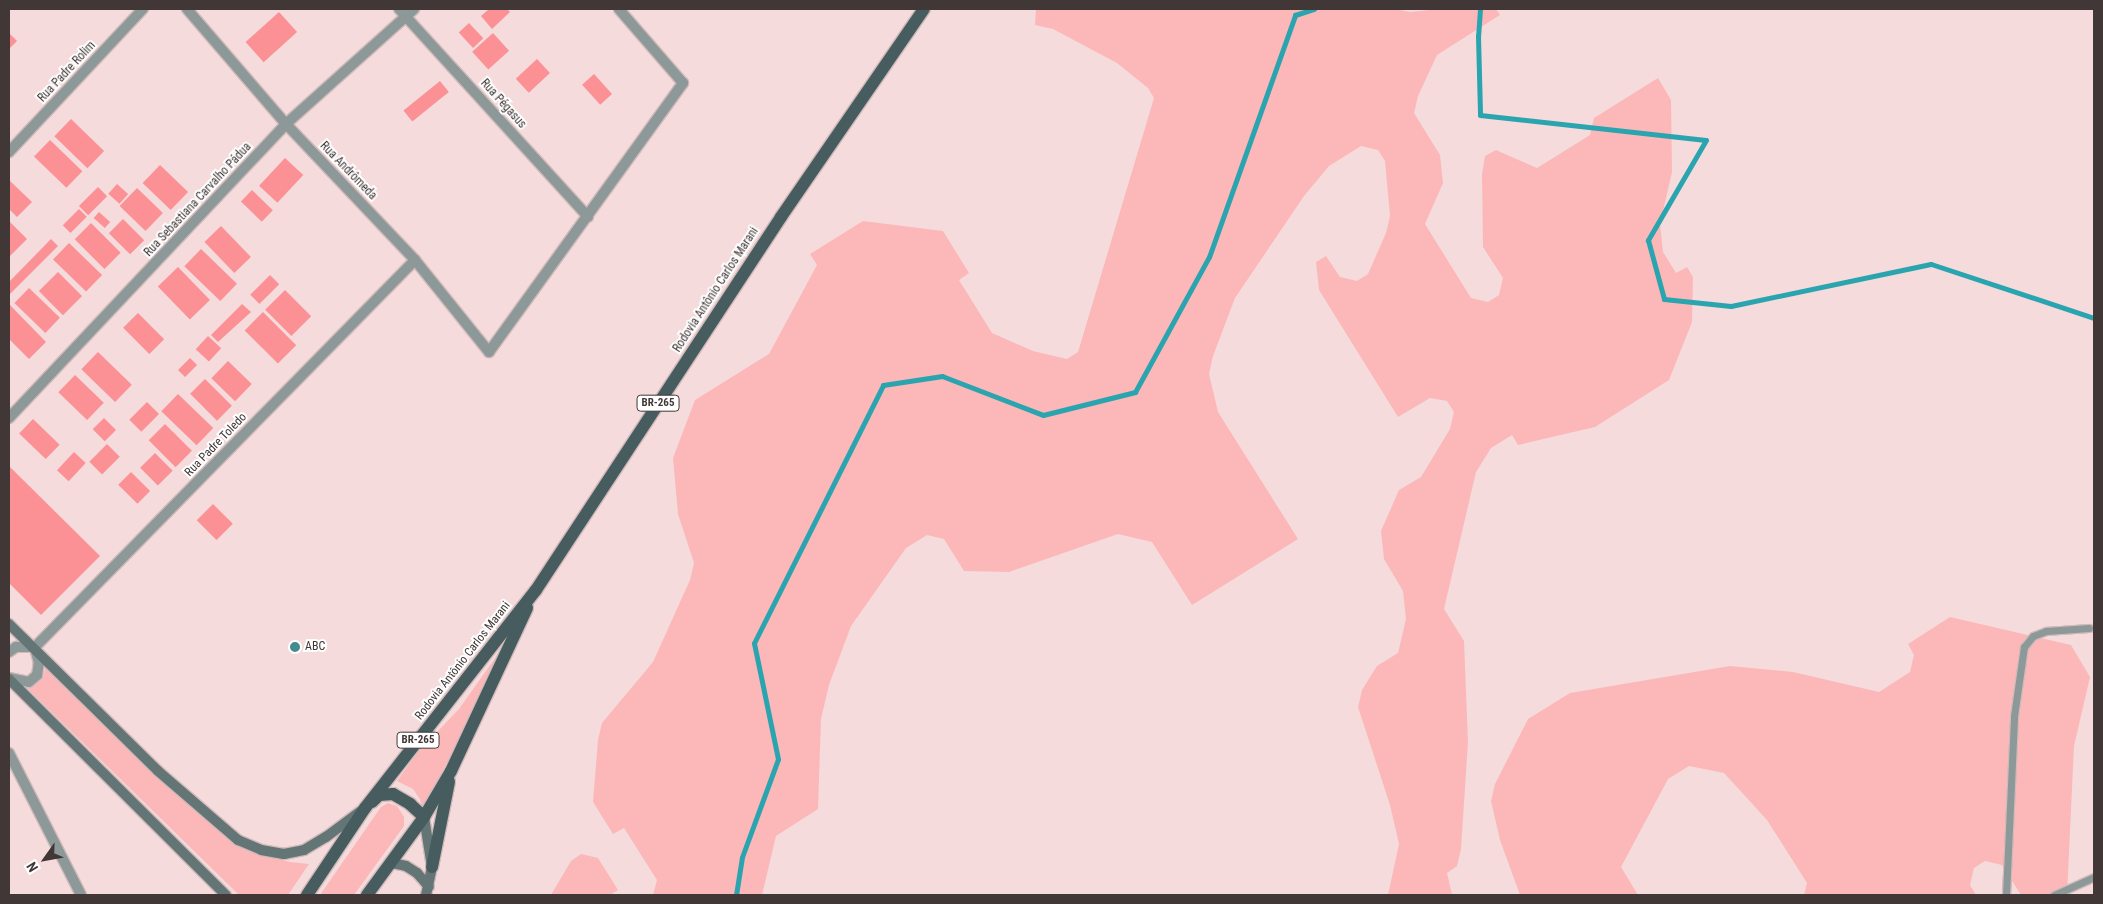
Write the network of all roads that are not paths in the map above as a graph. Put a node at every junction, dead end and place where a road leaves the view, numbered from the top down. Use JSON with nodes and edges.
{"nodes":[{"id":1,"x":143,"y":9,"type":"edge"},
{"id":2,"x":187,"y":9,"type":"edge"},
{"id":3,"x":414,"y":9,"type":"edge"},
{"id":4,"x":619,"y":9,"type":"edge"},
{"id":5,"x":924,"y":9,"type":"edge"},
{"id":6,"x":402,"y":12,"type":"edge"},
{"id":7,"x":286,"y":124,"type":"junction"},
{"id":8,"x":9,"y":152,"type":"edge"},
{"id":9,"x":588,"y":217,"type":"junction"},
{"id":10,"x":415,"y":260,"type":"junction"},
{"id":11,"x":9,"y":418,"type":"edge"},
{"id":12,"x":536,"y":590,"type":"junction"},
{"id":13,"x":9,"y":624,"type":"edge"},
{"id":14,"x":2089,"y":628,"type":"dead end"},
{"id":15,"x":35,"y":648,"type":"junction"},
{"id":16,"x":9,"y":652,"type":"edge"},
{"id":17,"x":9,"y":679,"type":"edge"},
{"id":18,"x":9,"y":753,"type":"edge"},
{"id":19,"x":451,"y":771,"type":"junction"},
{"id":20,"x":365,"y":808,"type":"junction"},
{"id":21,"x":424,"y":817,"type":"junction"},
{"id":22,"x":392,"y":863,"type":"junction"},
{"id":23,"x":432,"y":867,"type":"junction"},
{"id":24,"x":2094,"y":876,"type":"edge"},
{"id":25,"x":427,"y":891,"type":"edge"},
{"id":26,"x":82,"y":895,"type":"edge"},
{"id":27,"x":226,"y":895,"type":"edge"},
{"id":28,"x":307,"y":895,"type":"edge"},
{"id":29,"x":366,"y":895,"type":"edge"},
{"id":30,"x":2006,"y":895,"type":"edge"},
{"id":31,"x":2054,"y":895,"type":"edge"}],
"edges":[{"from":1,"to":8,"type":"street","name":"Rua Padre Rolim"},
{"from":2,"to":7,"type":"street","name":"Rua Andrômeda"},
{"from":3,"to":6,"type":"street","name":"Rua Sebastiana Carvalho Pádua"},
{"from":4,"to":9,"type":"street"},
{"from":5,"to":12,"type":"main road","name":"Rodovia Antônio Carlos Marani","number":"BR-265"},
{"from":6,"to":7,"type":"street","name":"Rua Sebastiana Carvalho Pádua"},
{"from":6,"to":9,"type":"street","name":"Rua Pégasus"},
{"from":7,"to":10,"type":"street","name":"Rua Andrômeda"},
{"from":7,"to":11,"type":"street","name":"Rua Sebastiana Carvalho Pádua"},
{"from":9,"to":10,"type":"street","name":"Rua Andrômeda"},
{"from":10,"to":15,"type":"street","name":"Rua Padre Toledo"},
{"from":12,"to":19,"type":"main road","name":"Rodovia Antônio Carlos Marani","number":"BR-265"},
{"from":12,"to":20,"type":"main road","name":"Rodovia Antônio Carlos Marani","number":"BR-265"},
{"from":13,"to":15,"type":"main road"},
{"from":14,"to":30,"type":"lane"},
{"from":15,"to":16,"type":"street"},
{"from":15,"to":17,"type":"street"},
{"from":15,"to":20,"type":"main road"},
{"from":17,"to":27,"type":"main road"},
{"from":18,"to":26,"type":"street"},
{"from":19,"to":21,"type":"main road","name":"Rodovia Antônio Carlos Marani","number":"BR-265"},
{"from":19,"to":23,"type":"main road"},
{"from":20,"to":21,"type":"main road"},
{"from":20,"to":28,"type":"main road","name":"Rodovia Antônio Carlos Marani","number":"BR-265"},
{"from":21,"to":22,"type":"main road","name":"Rodovia Antônio Carlos Marani","number":"BR-265"},
{"from":21,"to":23,"type":"main road"},
{"from":22,"to":25,"type":"main road"},
{"from":22,"to":29,"type":"main road","name":"Rodovia Antônio Carlos Marani","number":"BR-265"},
{"from":23,"to":25,"type":"main road"},
{"from":24,"to":31,"type":"lane"}]}
